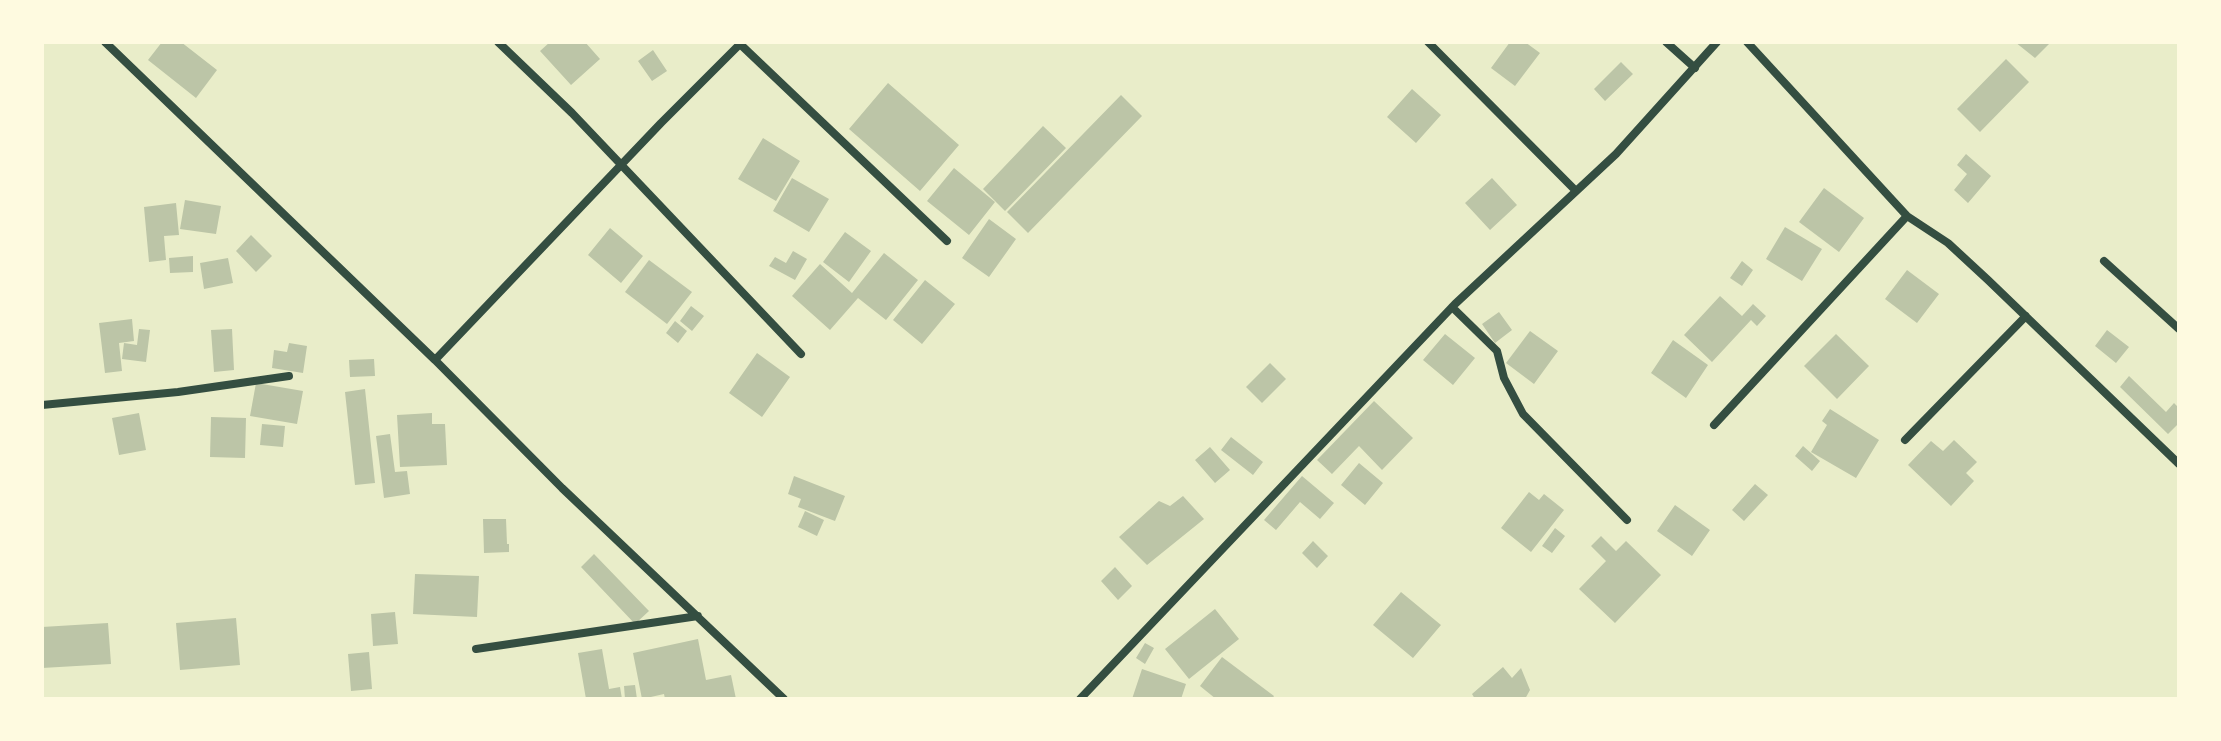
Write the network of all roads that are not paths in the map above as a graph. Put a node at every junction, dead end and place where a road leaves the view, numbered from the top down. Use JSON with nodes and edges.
{"nodes":[{"id":1,"x":105,"y":42,"type":"edge"},
{"id":2,"x":498,"y":42,"type":"edge"},
{"id":3,"x":1428,"y":42,"type":"edge"},
{"id":4,"x":1666,"y":42,"type":"edge"},
{"id":5,"x":1717,"y":42,"type":"edge"},
{"id":6,"x":1747,"y":42,"type":"edge"},
{"id":7,"x":741,"y":43,"type":"edge"},
{"id":8,"x":1695,"y":68,"type":"junction"},
{"id":9,"x":622,"y":164,"type":"junction"},
{"id":10,"x":1575,"y":190,"type":"junction"},
{"id":11,"x":1907,"y":216,"type":"junction"},
{"id":12,"x":947,"y":241,"type":"dead end"},
{"id":13,"x":2104,"y":261,"type":"dead end"},
{"id":14,"x":1452,"y":307,"type":"junction"},
{"id":15,"x":2026,"y":316,"type":"junction"},
{"id":16,"x":2179,"y":329,"type":"edge"},
{"id":17,"x":801,"y":354,"type":"dead end"},
{"id":18,"x":435,"y":360,"type":"junction"},
{"id":19,"x":289,"y":376,"type":"dead end"},
{"id":20,"x":42,"y":405,"type":"edge"},
{"id":21,"x":1714,"y":425,"type":"dead end"},
{"id":22,"x":1905,"y":440,"type":"dead end"},
{"id":23,"x":2179,"y":464,"type":"edge"},
{"id":24,"x":1627,"y":520,"type":"dead end"},
{"id":25,"x":698,"y":616,"type":"junction"},
{"id":26,"x":476,"y":649,"type":"dead end"},
{"id":27,"x":784,"y":699,"type":"edge"},
{"id":28,"x":1080,"y":699,"type":"edge"}],
"edges":[{"from":1,"to":18,"type":"street"},
{"from":2,"to":9,"type":"street"},
{"from":3,"to":10,"type":"street"},
{"from":4,"to":8,"type":"street"},
{"from":5,"to":8,"type":"street"},
{"from":6,"to":11,"type":"street"},
{"from":7,"to":9,"type":"street"},
{"from":7,"to":12,"type":"street"},
{"from":8,"to":10,"type":"street"},
{"from":9,"to":17,"type":"street"},
{"from":9,"to":18,"type":"street"},
{"from":10,"to":14,"type":"street"},
{"from":11,"to":15,"type":"street"},
{"from":11,"to":21,"type":"street"},
{"from":13,"to":16,"type":"street"},
{"from":14,"to":24,"type":"street"},
{"from":14,"to":28,"type":"street"},
{"from":15,"to":22,"type":"street"},
{"from":15,"to":23,"type":"street"},
{"from":18,"to":25,"type":"street"},
{"from":19,"to":20,"type":"street"},
{"from":25,"to":26,"type":"street"},
{"from":25,"to":27,"type":"street"}]}
